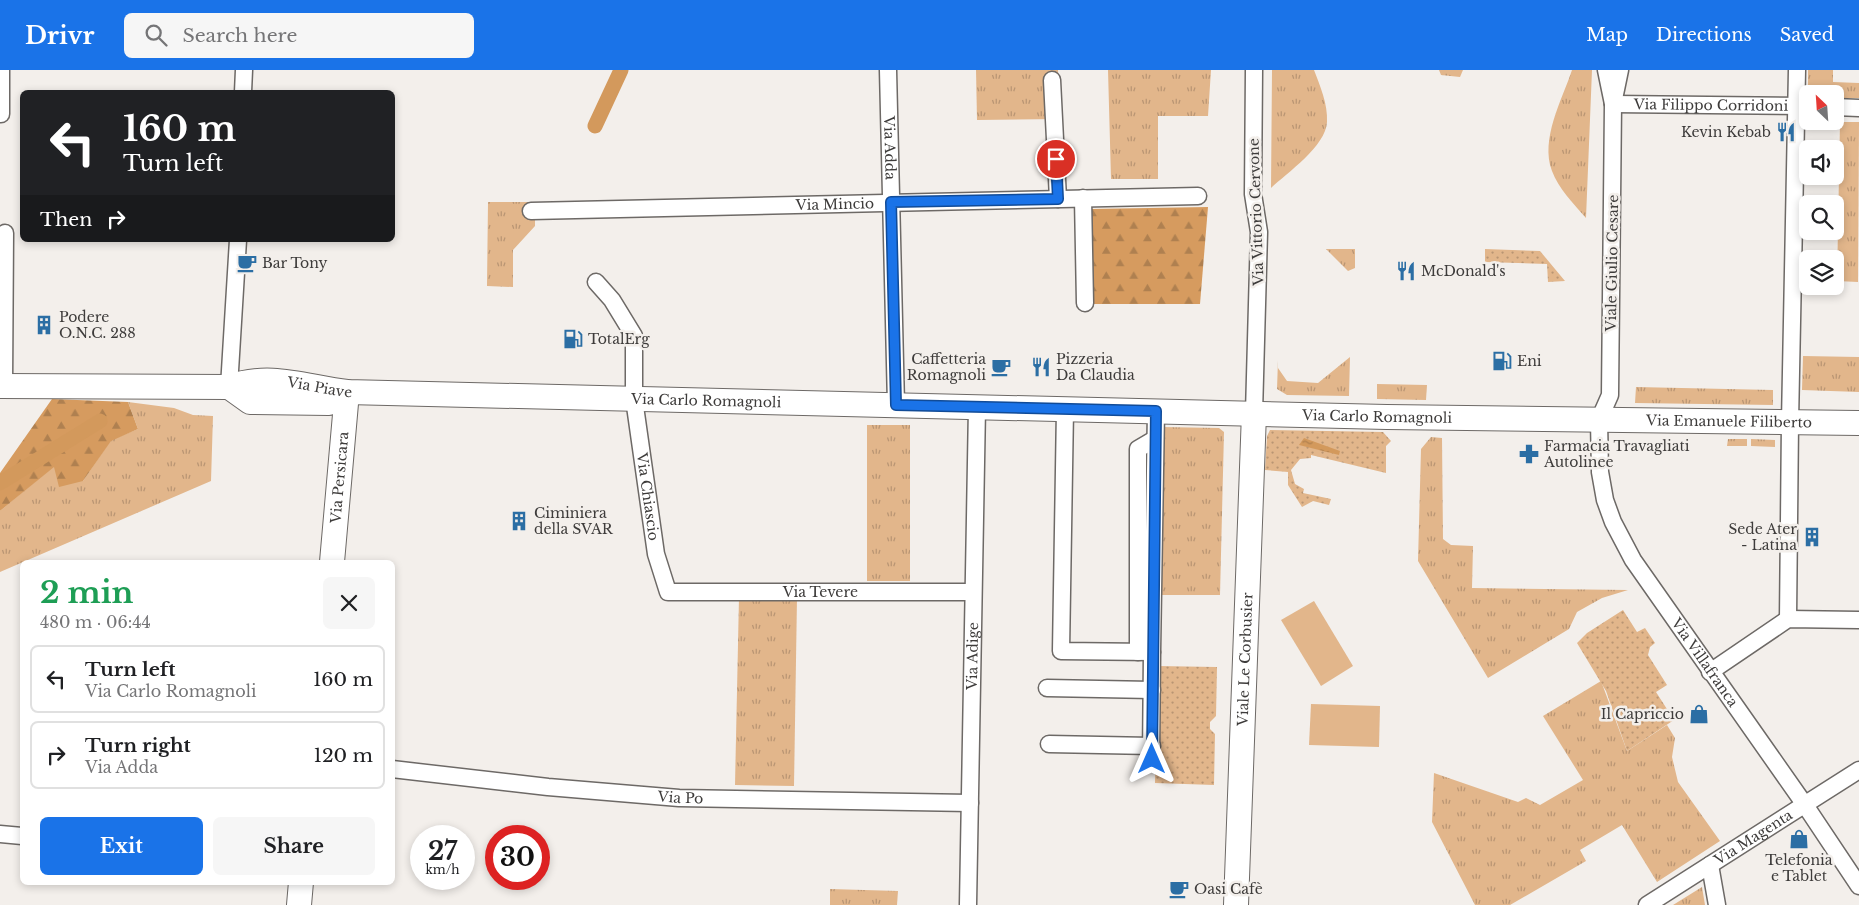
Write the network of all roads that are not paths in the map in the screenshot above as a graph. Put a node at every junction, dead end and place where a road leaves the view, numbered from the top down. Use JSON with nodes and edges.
{"nodes":[{"id":1,"x":1,"y":70,"type":"edge"},
{"id":2,"x":244,"y":70,"type":"edge"},
{"id":3,"x":888,"y":70,"type":"edge"},
{"id":4,"x":1254,"y":70,"type":"edge"},
{"id":5,"x":1606,"y":70,"type":"edge"},
{"id":6,"x":1620,"y":70,"type":"edge"},
{"id":7,"x":1798,"y":70,"type":"edge"},
{"id":8,"x":1052,"y":80,"type":"dead end"},
{"id":9,"x":1800,"y":85,"type":"edge"},
{"id":10,"x":243,"y":90,"type":"edge"},
{"id":11,"x":1613,"y":104,"type":"junction"},
{"id":12,"x":1799,"y":106,"type":"edge"},
{"id":13,"x":1844,"y":107,"type":"edge"},
{"id":14,"x":1859,"y":108,"type":"edge"},
{"id":15,"x":1,"y":114,"type":"edge"},
{"id":16,"x":1801,"y":130,"type":"edge"},
{"id":17,"x":1198,"y":196,"type":"dead end"},
{"id":18,"x":1083,"y":198,"type":"junction"},
{"id":19,"x":1058,"y":199,"type":"junction"},
{"id":20,"x":891,"y":202,"type":"junction"},
{"id":21,"x":532,"y":211,"type":"dead end"},
{"id":22,"x":4,"y":233,"type":"dead end"},
{"id":23,"x":238,"y":242,"type":"edge"},
{"id":24,"x":596,"y":282,"type":"dead end"},
{"id":25,"x":1085,"y":303,"type":"dead end"},
{"id":26,"x":2,"y":386,"type":"edge"},
{"id":27,"x":229,"y":387,"type":"junction"},
{"id":28,"x":347,"y":392,"type":"junction"},
{"id":29,"x":634,"y":399,"type":"junction"},
{"id":30,"x":896,"y":405,"type":"junction"},
{"id":31,"x":977,"y":407,"type":"junction"},
{"id":32,"x":1065,"y":409,"type":"junction"},
{"id":33,"x":1156,"y":411,"type":"junction"},
{"id":34,"x":1254,"y":413,"type":"junction"},
{"id":35,"x":1599,"y":420,"type":"junction"},
{"id":36,"x":1790,"y":422,"type":"junction"},
{"id":37,"x":1859,"y":423,"type":"edge"},
{"id":38,"x":332,"y":560,"type":"edge"},
{"id":39,"x":668,"y":592,"type":"joint"},
{"id":40,"x":973,"y":592,"type":"junction"},
{"id":41,"x":1788,"y":619,"type":"junction"},
{"id":42,"x":1859,"y":620,"type":"edge"},
{"id":43,"x":1145,"y":652,"type":"junction"},
{"id":44,"x":1710,"y":672,"type":"junction"},
{"id":45,"x":1047,"y":688,"type":"dead end"},
{"id":46,"x":1152,"y":690,"type":"junction"},
{"id":47,"x":1049,"y":744,"type":"dead end"},
{"id":48,"x":395,"y":770,"type":"edge"},
{"id":49,"x":1859,"y":770,"type":"edge"},
{"id":50,"x":970,"y":803,"type":"junction"},
{"id":51,"x":1805,"y":805,"type":"junction"},
{"id":52,"x":0,"y":834,"type":"edge"},
{"id":53,"x":20,"y":836,"type":"edge"},
{"id":54,"x":1710,"y":865,"type":"junction"},
{"id":55,"x":301,"y":885,"type":"edge"},
{"id":56,"x":1859,"y":886,"type":"edge"},
{"id":57,"x":299,"y":905,"type":"edge"},
{"id":58,"x":968,"y":905,"type":"edge"},
{"id":59,"x":1236,"y":905,"type":"edge"},
{"id":60,"x":1647,"y":905,"type":"edge"},
{"id":61,"x":1717,"y":905,"type":"edge"}],
"edges":[{"from":1,"to":15,"type":"street"},
{"from":2,"to":10,"type":"street"},
{"from":3,"to":20,"type":"street","name":"Via Adda"},
{"from":4,"to":34,"type":"street","name":"Via Vittorio Cervone"},
{"from":5,"to":11,"type":"street","name":"Viale Giulio Cesare"},
{"from":6,"to":11,"type":"street","name":"Viale Giulio Cesare"},
{"from":7,"to":9,"type":"street"},
{"from":8,"to":19,"type":"street"},
{"from":11,"to":12,"type":"street","name":"Via Filippo Corridoni"},
{"from":11,"to":35,"type":"street","name":"Viale Giulio Cesare"},
{"from":13,"to":14,"type":"street"},
{"from":16,"to":36,"type":"street"},
{"from":17,"to":18,"type":"street","name":"Via Mincio"},
{"from":18,"to":19,"type":"street","name":"Via Mincio"},
{"from":18,"to":25,"type":"street"},
{"from":19,"to":20,"type":"street","name":"Via Mincio"},
{"from":20,"to":21,"type":"street","name":"Via Mincio"},
{"from":20,"to":30,"type":"street","name":"Via Adda"},
{"from":22,"to":26,"type":"street"},
{"from":23,"to":27,"type":"street"},
{"from":24,"to":29,"type":"street","name":"Via Chiascio"},
{"from":26,"to":27,"type":"main road"},
{"from":27,"to":28,"type":"main road","name":"Via Piave"},
{"from":28,"to":29,"type":"main road","name":"Via Carlo Romagnoli"},
{"from":28,"to":38,"type":"main road","name":"Via Persicara"},
{"from":29,"to":30,"type":"main road","name":"Via Carlo Romagnoli"},
{"from":29,"to":39,"type":"street","name":"Via Chiascio"},
{"from":30,"to":31,"type":"main road","name":"Via Carlo Romagnoli"},
{"from":31,"to":32,"type":"main road","name":"Via Carlo Romagnoli"},
{"from":31,"to":40,"type":"street","name":"Via Adige"},
{"from":32,"to":33,"type":"main road","name":"Via Carlo Romagnoli"},
{"from":32,"to":43,"type":"street"},
{"from":33,"to":34,"type":"main road","name":"Via Carlo Romagnoli"},
{"from":33,"to":43,"type":"street"},
{"from":34,"to":35,"type":"main road","name":"Via Carlo Romagnoli"},
{"from":34,"to":59,"type":"main road","name":"Viale Le Corbusier"},
{"from":35,"to":36,"type":"main road","name":"Via Emanuele Filiberto"},
{"from":35,"to":44,"type":"street","name":"Via Villafranca"},
{"from":36,"to":37,"type":"main road","name":"Via Emanuele Filiberto"},
{"from":36,"to":41,"type":"street"},
{"from":39,"to":40,"type":"street","name":"Via Tevere"},
{"from":40,"to":50,"type":"street","name":"Via Adige"},
{"from":41,"to":42,"type":"street"},
{"from":41,"to":44,"type":"street"},
{"from":43,"to":46,"type":"street"},
{"from":44,"to":51,"type":"street","name":"Via Villafranca"},
{"from":45,"to":46,"type":"street"},
{"from":46,"to":47,"type":"street"},
{"from":48,"to":50,"type":"street","name":"Via Po"},
{"from":49,"to":51,"type":"street","name":"Via Magenta"},
{"from":50,"to":58,"type":"street","name":"Via Adige"},
{"from":51,"to":54,"type":"street","name":"Via Magenta"},
{"from":51,"to":56,"type":"street","name":"Via Villafranca"},
{"from":52,"to":53,"type":"street"},
{"from":54,"to":60,"type":"street","name":"Via Magenta"},
{"from":54,"to":61,"type":"street"},
{"from":55,"to":57,"type":"main road"}]}
